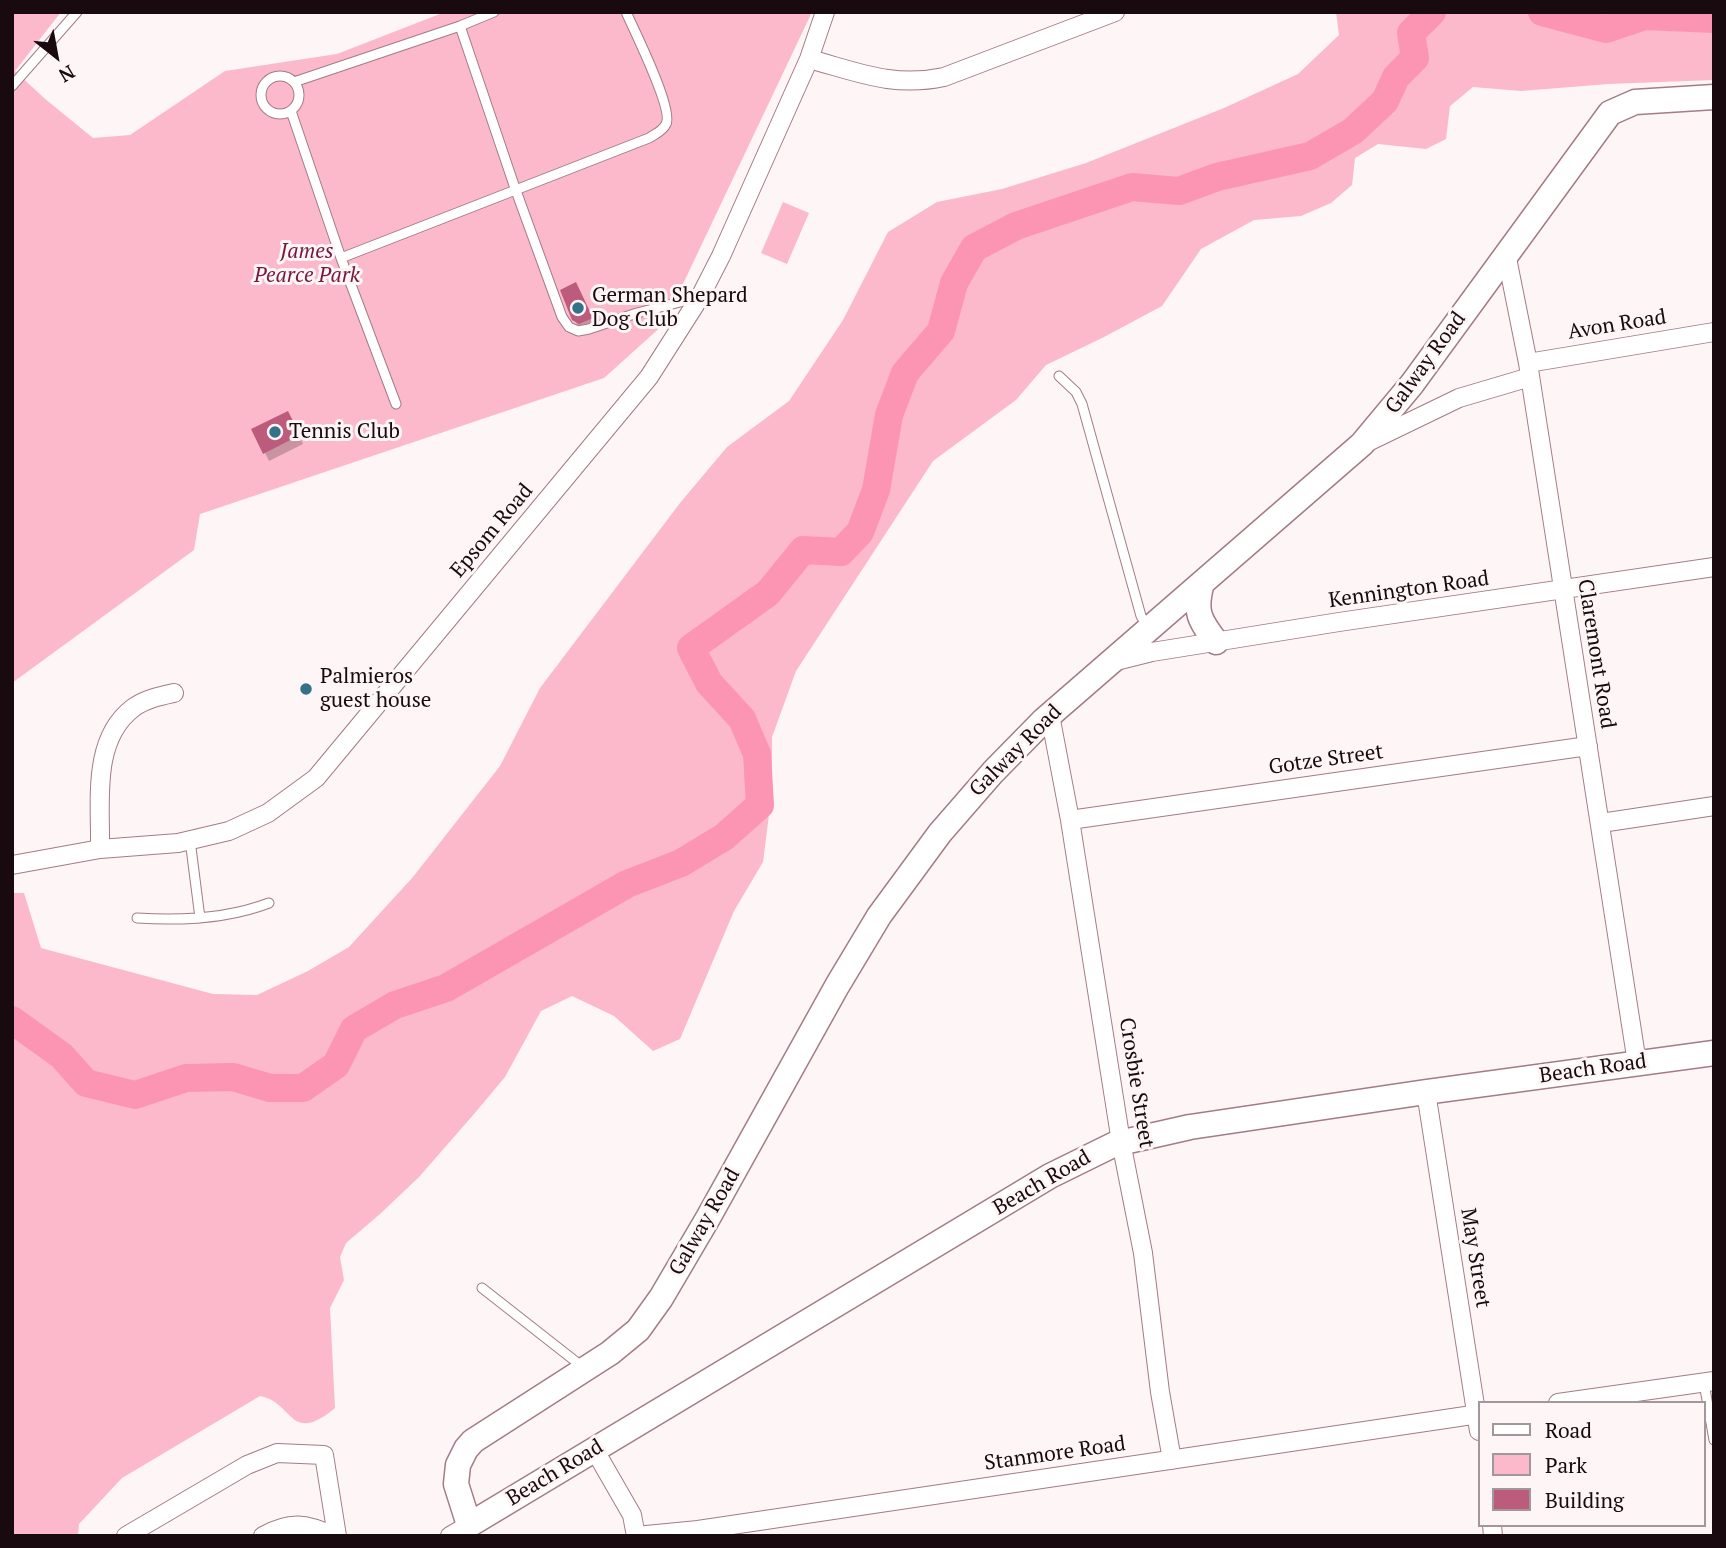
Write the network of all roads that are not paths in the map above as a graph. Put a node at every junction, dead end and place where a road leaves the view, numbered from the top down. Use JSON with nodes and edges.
{"nodes":[{"id":1,"x":77,"y":12,"type":"edge"},
{"id":2,"x":494,"y":12,"type":"edge"},
{"id":3,"x":626,"y":12,"type":"edge"},
{"id":4,"x":825,"y":12,"type":"edge"},
{"id":5,"x":1115,"y":12,"type":"edge"},
{"id":6,"x":460,"y":26,"type":"junction"},
{"id":7,"x":809,"y":59,"type":"junction"},
{"id":8,"x":294,"y":82,"type":"junction"},
{"id":9,"x":12,"y":86,"type":"edge"},
{"id":10,"x":1714,"y":97,"type":"edge"},
{"id":11,"x":291,"y":111,"type":"junction"},
{"id":12,"x":515,"y":188,"type":"junction"},
{"id":13,"x":1507,"y":253,"type":"junction"},
{"id":14,"x":341,"y":258,"type":"junction"},
{"id":15,"x":700,"y":297,"type":"junction"},
{"id":16,"x":1714,"y":332,"type":"edge"},
{"id":17,"x":1529,"y":370,"type":"junction"},
{"id":18,"x":1059,"y":376,"type":"dead end"},
{"id":19,"x":396,"y":404,"type":"dead end"},
{"id":20,"x":1362,"y":444,"type":"junction"},
{"id":21,"x":1714,"y":568,"type":"edge"},
{"id":22,"x":1202,"y":583,"type":"junction"},
{"id":23,"x":1563,"y":591,"type":"junction"},
{"id":24,"x":1149,"y":629,"type":"junction"},
{"id":25,"x":1216,"y":642,"type":"junction"},
{"id":26,"x":1112,"y":662,"type":"junction"},
{"id":27,"x":174,"y":692,"type":"dead end"},
{"id":28,"x":1050,"y":715,"type":"junction"},
{"id":29,"x":1588,"y":746,"type":"junction"},
{"id":30,"x":1714,"y":806,"type":"edge"},
{"id":31,"x":1070,"y":820,"type":"junction"},
{"id":32,"x":1601,"y":823,"type":"junction"},
{"id":33,"x":190,"y":840,"type":"junction"},
{"id":34,"x":100,"y":849,"type":"junction"},
{"id":35,"x":12,"y":865,"type":"edge"},
{"id":36,"x":269,"y":903,"type":"dead end"},
{"id":37,"x":137,"y":918,"type":"dead end"},
{"id":38,"x":201,"y":918,"type":"junction"},
{"id":39,"x":1714,"y":1053,"type":"edge"},
{"id":40,"x":1637,"y":1063,"type":"junction"},
{"id":41,"x":1426,"y":1092,"type":"junction"},
{"id":42,"x":1121,"y":1142,"type":"junction"},
{"id":43,"x":482,"y":1288,"type":"dead end"},
{"id":44,"x":585,"y":1369,"type":"junction"},
{"id":45,"x":1709,"y":1382,"type":"edge"},
{"id":46,"x":1572,"y":1401,"type":"edge"},
{"id":47,"x":1478,"y":1420,"type":"edge"},
{"id":48,"x":1714,"y":1440,"type":"edge"},
{"id":49,"x":594,"y":1449,"type":"junction"},
{"id":50,"x":1172,"y":1460,"type":"junction"},
{"id":51,"x":459,"y":1530,"type":"edge"},
{"id":52,"x":126,"y":1536,"type":"edge"},
{"id":53,"x":263,"y":1536,"type":"edge"},
{"id":54,"x":335,"y":1536,"type":"edge"},
{"id":55,"x":636,"y":1536,"type":"edge"}],
"edges":[{"from":1,"to":9,"type":"lane"},
{"from":2,"to":6,"type":"lane"},
{"from":3,"to":12,"type":"lane"},
{"from":4,"to":7,"type":"street","name":"Epsom Road"},
{"from":5,"to":7,"type":"street"},
{"from":6,"to":8,"type":"lane"},
{"from":6,"to":12,"type":"lane"},
{"from":7,"to":15,"type":"street","name":"Epsom Road"},
{"from":8,"to":11,"type":"lane"},
{"from":8,"to":11,"type":"lane"},
{"from":10,"to":13,"type":"street","name":"Galway Road"},
{"from":11,"to":14,"type":"lane"},
{"from":12,"to":14,"type":"lane"},
{"from":12,"to":15,"type":"lane"},
{"from":13,"to":17,"type":"street","name":"Claremont Road"},
{"from":13,"to":20,"type":"street","name":"Galway Road"},
{"from":14,"to":19,"type":"lane"},
{"from":15,"to":33,"type":"street","name":"Epsom Road"},
{"from":16,"to":17,"type":"street","name":"Avon Road"},
{"from":17,"to":20,"type":"street","name":"Avon Road"},
{"from":17,"to":23,"type":"street","name":"Claremont Road"},
{"from":18,"to":24,"type":"lane"},
{"from":20,"to":22,"type":"street","name":"Galway Road"},
{"from":21,"to":23,"type":"street","name":"Kennington Road"},
{"from":22,"to":24,"type":"street","name":"Galway Road"},
{"from":22,"to":25,"type":"street"},
{"from":23,"to":25,"type":"street","name":"Kennington Road"},
{"from":23,"to":29,"type":"street","name":"Claremont Road"},
{"from":24,"to":26,"type":"street","name":"Galway Road"},
{"from":25,"to":26,"type":"street","name":"Kennington Road"},
{"from":26,"to":28,"type":"street","name":"Galway Road"},
{"from":27,"to":34,"type":"street"},
{"from":28,"to":31,"type":"street","name":"Crosbie Street"},
{"from":28,"to":44,"type":"street","name":"Galway Road"},
{"from":29,"to":31,"type":"street","name":"Gotze Street"},
{"from":29,"to":32,"type":"street","name":"Claremont Road"},
{"from":30,"to":32,"type":"street"},
{"from":31,"to":42,"type":"street","name":"Crosbie Street"},
{"from":32,"to":40,"type":"street","name":"Claremont Road"},
{"from":33,"to":34,"type":"street","name":"Epsom Road"},
{"from":33,"to":38,"type":"lane"},
{"from":34,"to":35,"type":"street","name":"Epsom Road"},
{"from":36,"to":38,"type":"lane"},
{"from":37,"to":38,"type":"lane"},
{"from":39,"to":40,"type":"street","name":"Beach Road"},
{"from":40,"to":41,"type":"street","name":"Beach Road"},
{"from":41,"to":42,"type":"street","name":"Beach Road"},
{"from":41,"to":47,"type":"street","name":"May Street"},
{"from":42,"to":49,"type":"street","name":"Beach Road"},
{"from":42,"to":50,"type":"street","name":"Crosbie Street"},
{"from":43,"to":44,"type":"lane"},
{"from":44,"to":51,"type":"street","name":"Galway Road"},
{"from":45,"to":46,"type":"street"},
{"from":45,"to":48,"type":"lane"},
{"from":47,"to":50,"type":"street","name":"Stanmore Road"},
{"from":49,"to":51,"type":"street","name":"Beach Road"},
{"from":49,"to":55,"type":"street"},
{"from":50,"to":55,"type":"street","name":"Stanmore Road"},
{"from":52,"to":54,"type":"street"},
{"from":53,"to":54,"type":"street"}]}
